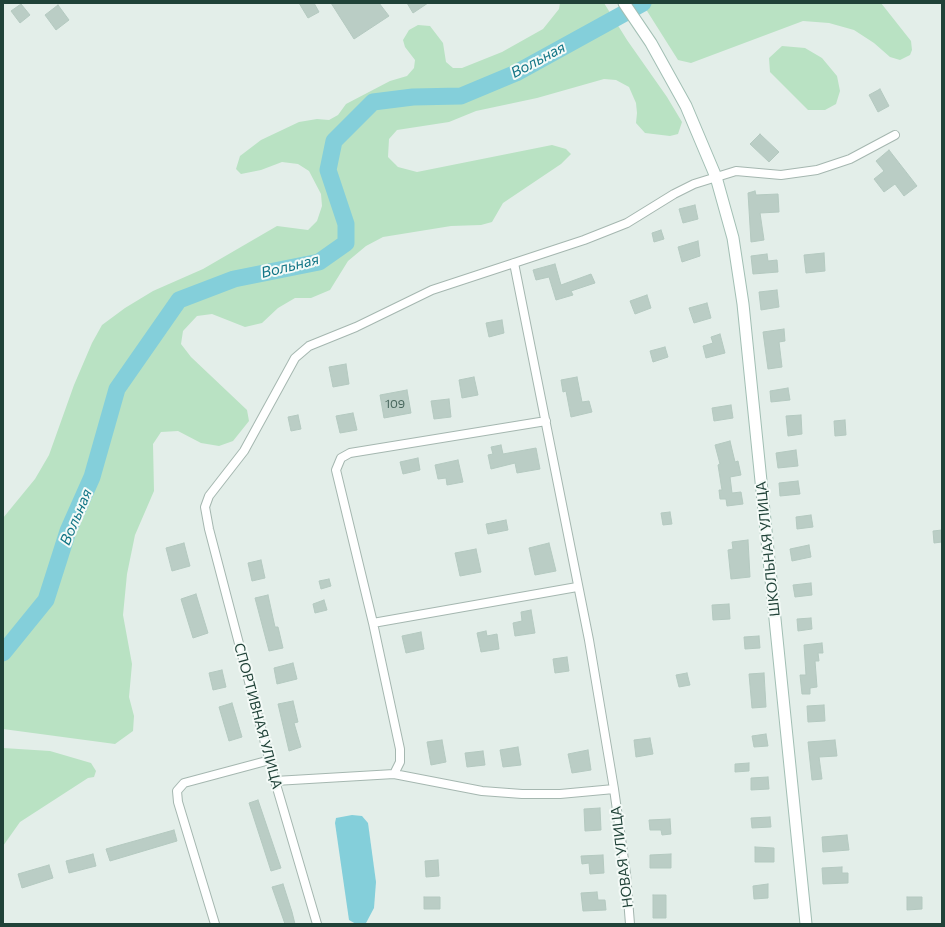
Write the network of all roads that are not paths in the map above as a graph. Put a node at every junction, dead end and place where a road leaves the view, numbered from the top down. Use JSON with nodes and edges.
{"nodes":[{"id":1,"x":624,"y":3,"type":"edge"},
{"id":2,"x":895,"y":135,"type":"dead end"},
{"id":3,"x":716,"y":177,"type":"junction"},
{"id":4,"x":514,"y":263,"type":"junction"},
{"id":5,"x":546,"y":421,"type":"junction"},
{"id":6,"x":577,"y":587,"type":"junction"},
{"id":7,"x":373,"y":622,"type":"junction"},
{"id":8,"x":270,"y":760,"type":"junction"},
{"id":9,"x":394,"y":774,"type":"junction"},
{"id":10,"x":275,"y":781,"type":"junction"},
{"id":11,"x":614,"y":789,"type":"junction"},
{"id":12,"x":215,"y":924,"type":"edge"},
{"id":13,"x":317,"y":924,"type":"edge"},
{"id":14,"x":630,"y":924,"type":"edge"},
{"id":15,"x":806,"y":924,"type":"edge"}],
"edges":[{"from":1,"to":3,"type":"street","name":"ШКОЛЬНАЯ УЛИЦА"},
{"from":2,"to":3,"type":"street"},
{"from":3,"to":4,"type":"street"},
{"from":3,"to":15,"type":"street","name":"ШКОЛЬНАЯ УЛИЦА"},
{"from":4,"to":5,"type":"street","name":"НОВАЯ УЛИЦА"},
{"from":4,"to":8,"type":"street","name":"СПОРТИВНАЯ УЛИЦА"},
{"from":5,"to":6,"type":"street","name":"НОВАЯ УЛИЦА"},
{"from":5,"to":7,"type":"street"},
{"from":6,"to":7,"type":"street"},
{"from":6,"to":11,"type":"street","name":"НОВАЯ УЛИЦА"},
{"from":7,"to":9,"type":"street"},
{"from":8,"to":10,"type":"street","name":"СПОРТИВНАЯ УЛИЦА"},
{"from":8,"to":12,"type":"street"},
{"from":9,"to":10,"type":"street"},
{"from":9,"to":11,"type":"street"},
{"from":10,"to":13,"type":"street","name":"СПОРТИВНАЯ УЛИЦА"},
{"from":11,"to":14,"type":"street","name":"НОВАЯ УЛИЦА"}]}
